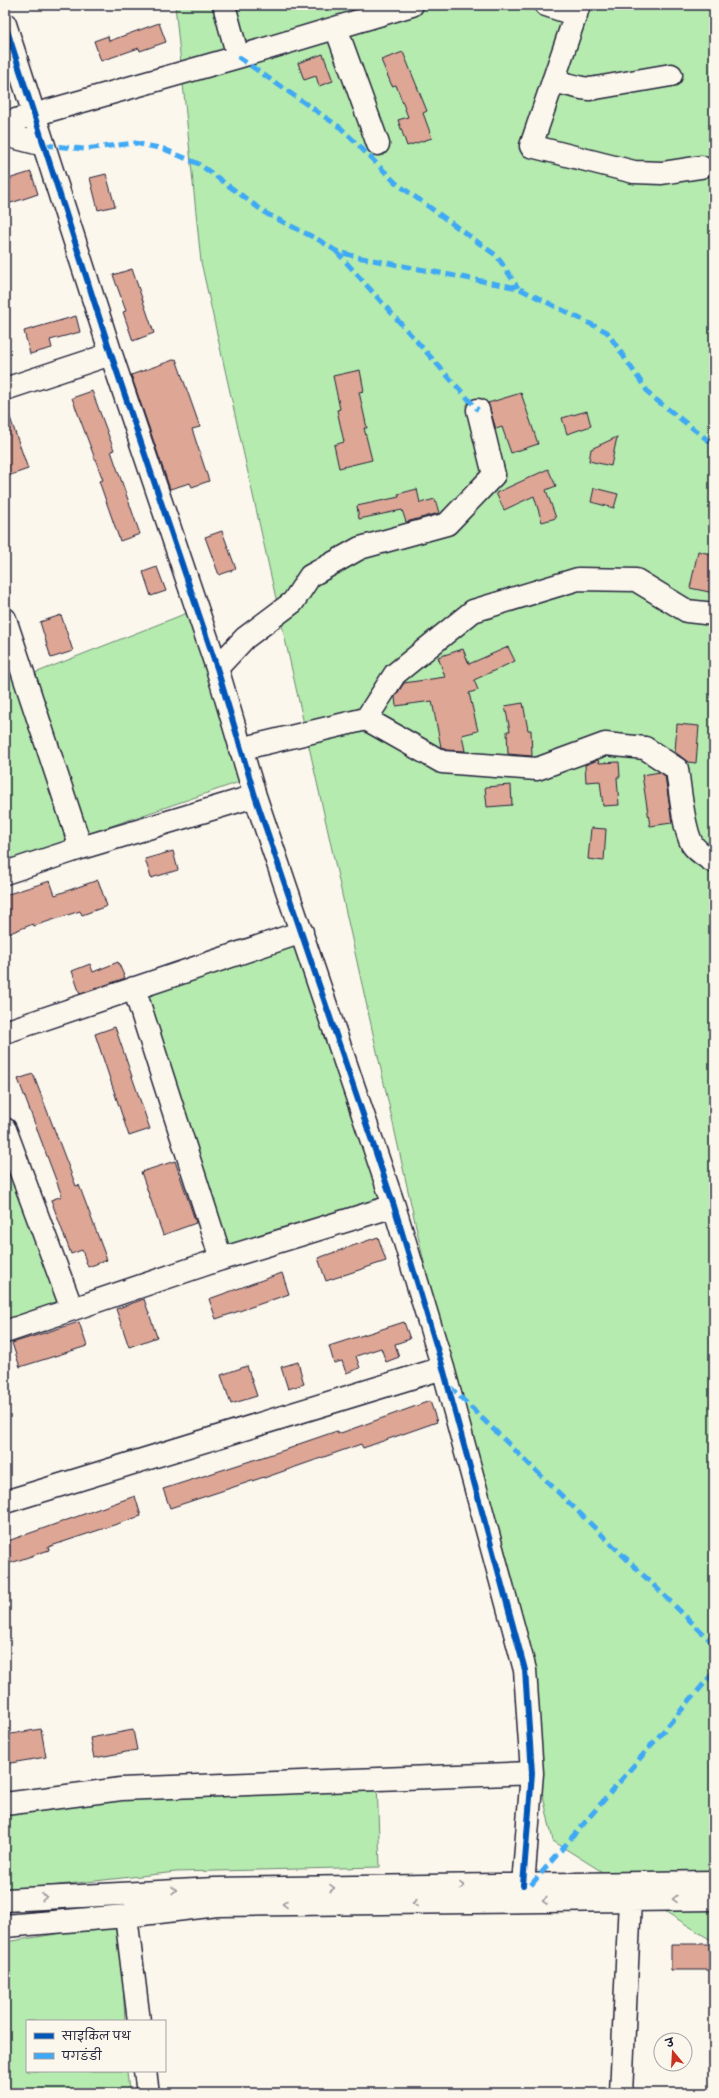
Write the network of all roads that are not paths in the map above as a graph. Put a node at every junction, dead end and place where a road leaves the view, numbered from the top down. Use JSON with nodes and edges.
{"nodes":[{"id":1,"x":224,"y":5,"type":"edge"},
{"id":2,"x":412,"y":5,"type":"edge"},
{"id":3,"x":546,"y":5,"type":"edge"},
{"id":4,"x":578,"y":10,"type":"edge"},
{"id":5,"x":345,"y":19,"type":"edge"},
{"id":6,"x":5,"y":24,"type":"edge"},
{"id":7,"x":238,"y":57,"type":"junction"},
{"id":8,"x":671,"y":75,"type":"dead end"},
{"id":9,"x":553,"y":81,"type":"junction"},
{"id":10,"x":34,"y":115,"type":"junction"},
{"id":11,"x":5,"y":123,"type":"edge"},
{"id":12,"x":5,"y":135,"type":"edge"},
{"id":13,"x":378,"y":144,"type":"dead end"},
{"id":14,"x":44,"y":145,"type":"junction"},
{"id":15,"x":702,"y":167,"type":"dead end"},
{"id":16,"x":111,"y":354,"type":"junction"},
{"id":17,"x":5,"y":389,"type":"edge"},
{"id":18,"x":478,"y":410,"type":"dead end"},
{"id":19,"x":714,"y":614,"type":"edge"},
{"id":20,"x":5,"y":619,"type":"edge"},
{"id":21,"x":217,"y":668,"type":"junction"},
{"id":22,"x":366,"y":719,"type":"junction"},
{"id":23,"x":240,"y":749,"type":"junction"},
{"id":24,"x":255,"y":796,"type":"junction"},
{"id":25,"x":81,"y":848,"type":"junction"},
{"id":26,"x":714,"y":862,"type":"edge"},
{"id":27,"x":5,"y":873,"type":"edge"},
{"id":28,"x":302,"y":932,"type":"junction"},
{"id":29,"x":134,"y":988,"type":"junction"},
{"id":30,"x":5,"y":1032,"type":"edge"},
{"id":31,"x":5,"y":1129,"type":"edge"},
{"id":32,"x":394,"y":1206,"type":"junction"},
{"id":33,"x":221,"y":1259,"type":"junction"},
{"id":34,"x":72,"y":1309,"type":"junction"},
{"id":35,"x":5,"y":1332,"type":"edge"},
{"id":36,"x":443,"y":1368,"type":"junction"},
{"id":37,"x":5,"y":1502,"type":"edge"},
{"id":38,"x":532,"y":1773,"type":"junction"},
{"id":39,"x":5,"y":1804,"type":"edge"},
{"id":40,"x":714,"y":1882,"type":"edge"},
{"id":41,"x":523,"y":1885,"type":"junction"},
{"id":42,"x":629,"y":1892,"type":"junction"},
{"id":43,"x":103,"y":1894,"type":"junction"},
{"id":44,"x":714,"y":1899,"type":"edge"},
{"id":45,"x":5,"y":1900,"type":"edge"},
{"id":46,"x":116,"y":1917,"type":"junction"},
{"id":47,"x":5,"y":1926,"type":"edge"},
{"id":48,"x":139,"y":2020,"type":"edge"},
{"id":49,"x":145,"y":2072,"type":"edge"},
{"id":50,"x":148,"y":2093,"type":"edge"},
{"id":51,"x":621,"y":2093,"type":"edge"}],
"edges":[{"from":1,"to":7,"type":"street"},
{"from":2,"to":5,"type":"street"},
{"from":3,"to":4,"type":"street"},
{"from":4,"to":9,"type":"street"},
{"from":5,"to":7,"type":"street"},
{"from":5,"to":13,"type":"street"},
{"from":6,"to":10,"type":"street"},
{"from":7,"to":10,"type":"street"},
{"from":8,"to":9,"type":"street"},
{"from":9,"to":15,"type":"street"},
{"from":10,"to":11,"type":"street"},
{"from":10,"to":14,"type":"street"},
{"from":12,"to":14,"type":"street"},
{"from":14,"to":16,"type":"street"},
{"from":16,"to":17,"type":"street"},
{"from":16,"to":21,"type":"street"},
{"from":18,"to":21,"type":"street"},
{"from":19,"to":22,"type":"street"},
{"from":20,"to":25,"type":"street"},
{"from":21,"to":23,"type":"street"},
{"from":22,"to":23,"type":"street"},
{"from":22,"to":26,"type":"street"},
{"from":23,"to":24,"type":"street"},
{"from":24,"to":25,"type":"street"},
{"from":24,"to":28,"type":"street"},
{"from":25,"to":27,"type":"street"},
{"from":28,"to":29,"type":"street"},
{"from":28,"to":32,"type":"street"},
{"from":29,"to":30,"type":"street"},
{"from":29,"to":33,"type":"street"},
{"from":31,"to":34,"type":"street"},
{"from":32,"to":33,"type":"street"},
{"from":32,"to":36,"type":"street"},
{"from":33,"to":34,"type":"street"},
{"from":34,"to":35,"type":"street"},
{"from":36,"to":37,"type":"street"},
{"from":36,"to":38,"type":"street"},
{"from":38,"to":39,"type":"street"},
{"from":38,"to":41,"type":"street"},
{"from":40,"to":42,"type":"street"},
{"from":41,"to":42,"type":"street"},
{"from":43,"to":41,"type":"street","one_way":true},
{"from":44,"to":42,"type":"street","one_way":true},
{"from":42,"to":46,"type":"street","one_way":true},
{"from":42,"to":51,"type":"street"},
{"from":45,"to":43,"type":"street","one_way":true},
{"from":43,"to":46,"type":"street"},
{"from":46,"to":47,"type":"street"},
{"from":46,"to":48,"type":"street"},
{"from":49,"to":50,"type":"street"}]}
